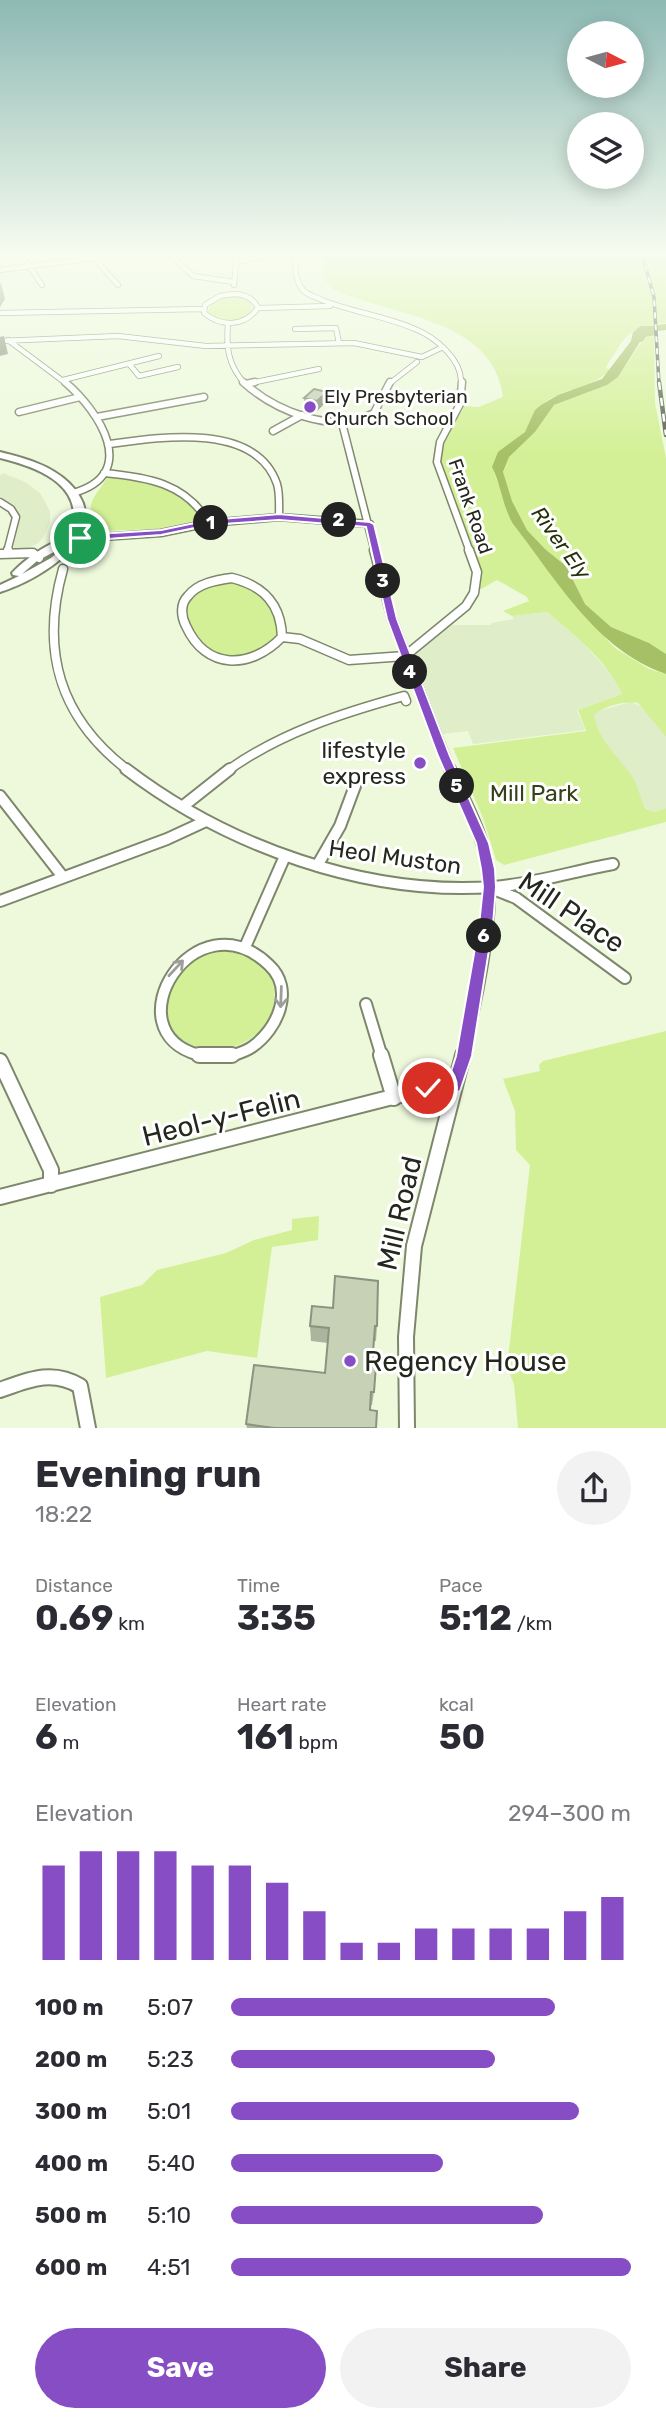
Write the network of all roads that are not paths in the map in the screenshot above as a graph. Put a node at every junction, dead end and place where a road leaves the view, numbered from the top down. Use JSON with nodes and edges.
{"nodes":[{"id":1,"x":220,"y":321,"type":"edge"},
{"id":2,"x":238,"y":321,"type":"edge"},
{"id":3,"x":390,"y":321,"type":"edge"},
{"id":4,"x":228,"y":323,"type":"junction"},
{"id":5,"x":295,"y":329,"type":"dead end"},
{"id":6,"x":3,"y":340,"type":"edge"},
{"id":7,"x":339,"y":343,"type":"junction"},
{"id":8,"x":226,"y":345,"type":"junction"},
{"id":9,"x":443,"y":347,"type":"junction"},
{"id":10,"x":159,"y":356,"type":"dead end"},
{"id":11,"x":418,"y":362,"type":"dead end"},
{"id":12,"x":130,"y":365,"type":"junction"},
{"id":13,"x":178,"y":367,"type":"dead end"},
{"id":14,"x":319,"y":369,"type":"dead end"},
{"id":15,"x":63,"y":380,"type":"junction"},
{"id":16,"x":246,"y":384,"type":"junction"},
{"id":17,"x":80,"y":397,"type":"junction"},
{"id":18,"x":204,"y":397,"type":"dead end"},
{"id":19,"x":19,"y":412,"type":"dead end"},
{"id":20,"x":302,"y":415,"type":"junction"},
{"id":21,"x":97,"y":417,"type":"junction"},
{"id":22,"x":342,"y":424,"type":"junction"},
{"id":23,"x":273,"y":431,"type":"dead end"},
{"id":24,"x":110,"y":443,"type":"junction"},
{"id":25,"x":0,"y":455,"type":"edge"},
{"id":26,"x":104,"y":473,"type":"junction"},
{"id":27,"x":74,"y":493,"type":"junction"},
{"id":28,"x":0,"y":502,"type":"edge"},
{"id":29,"x":279,"y":517,"type":"junction"},
{"id":30,"x":209,"y":523,"type":"junction"},
{"id":31,"x":370,"y":524,"type":"junction"},
{"id":32,"x":73,"y":538,"type":"junction"},
{"id":33,"x":6,"y":554,"type":"edge"},
{"id":34,"x":39,"y":562,"type":"junction"},
{"id":35,"x":63,"y":569,"type":"dead end"},
{"id":36,"x":0,"y":583,"type":"edge"},
{"id":37,"x":0,"y":589,"type":"edge"},
{"id":38,"x":282,"y":637,"type":"junction"},
{"id":39,"x":405,"y":656,"type":"junction"},
{"id":40,"x":406,"y":701,"type":"dead end"},
{"id":41,"x":355,"y":786,"type":"dead end"},
{"id":42,"x":0,"y":796,"type":"edge"},
{"id":43,"x":182,"y":807,"type":"junction"},
{"id":44,"x":206,"y":821,"type":"junction"},
{"id":45,"x":285,"y":856,"type":"junction"},
{"id":46,"x":613,"y":864,"type":"dead end"},
{"id":47,"x":317,"y":866,"type":"junction"},
{"id":48,"x":64,"y":877,"type":"junction"},
{"id":49,"x":489,"y":887,"type":"junction"},
{"id":50,"x":0,"y":901,"type":"edge"},
{"id":51,"x":245,"y":947,"type":"junction"},
{"id":52,"x":625,"y":978,"type":"dead end"},
{"id":53,"x":366,"y":1004,"type":"dead end"},
{"id":54,"x":0,"y":1060,"type":"edge"},
{"id":55,"x":454,"y":1086,"type":"junction"},
{"id":56,"x":394,"y":1098,"type":"junction"},
{"id":57,"x":51,"y":1185,"type":"junction"},
{"id":58,"x":0,"y":1196,"type":"edge"},
{"id":59,"x":0,"y":1390,"type":"edge"},
{"id":60,"x":88,"y":1428,"type":"edge"},
{"id":61,"x":407,"y":1428,"type":"edge"}],
"edges":[{"from":1,"to":4,"type":"street"},
{"from":2,"to":4,"type":"street"},
{"from":3,"to":9,"type":"street"},
{"from":4,"to":8,"type":"street"},
{"from":5,"to":7,"type":"street"},
{"from":6,"to":8,"type":"street"},
{"from":6,"to":15,"type":"street"},
{"from":7,"to":8,"type":"street"},
{"from":7,"to":9,"type":"street"},
{"from":8,"to":16,"type":"street"},
{"from":9,"to":39,"type":"street","name":"Frank Road"},
{"from":10,"to":12,"type":"street"},
{"from":11,"to":22,"type":"street"},
{"from":12,"to":13,"type":"street"},
{"from":12,"to":15,"type":"street"},
{"from":14,"to":16,"type":"street"},
{"from":15,"to":17,"type":"street"},
{"from":16,"to":20,"type":"street"},
{"from":17,"to":19,"type":"street"},
{"from":17,"to":21,"type":"street"},
{"from":18,"to":21,"type":"street"},
{"from":20,"to":22,"type":"street"},
{"from":20,"to":23,"type":"street"},
{"from":21,"to":24,"type":"street"},
{"from":22,"to":31,"type":"street","name":"Mill Road"},
{"from":24,"to":26,"type":"street"},
{"from":24,"to":29,"type":"street"},
{"from":25,"to":27,"type":"street"},
{"from":26,"to":27,"type":"street"},
{"from":26,"to":30,"type":"street"},
{"from":27,"to":32,"type":"street"},
{"from":28,"to":33,"type":"street"},
{"from":29,"to":30,"type":"street"},
{"from":29,"to":31,"type":"street"},
{"from":30,"to":32,"type":"street"},
{"from":31,"to":39,"type":"street","name":"Mill Road"},
{"from":32,"to":34,"type":"street"},
{"from":33,"to":34,"type":"street"},
{"from":34,"to":36,"type":"street"},
{"from":34,"to":37,"type":"street"},
{"from":35,"to":43,"type":"street","name":"Heol Muston"},
{"from":38,"to":38,"type":"street"},
{"from":38,"to":39,"type":"street"},
{"from":39,"to":49,"type":"street","name":"Mill Road"},
{"from":40,"to":43,"type":"street"},
{"from":41,"to":47,"type":"street"},
{"from":42,"to":48,"type":"street"},
{"from":43,"to":44,"type":"street","name":"Heol Muston"},
{"from":44,"to":45,"type":"street","name":"Heol Muston"},
{"from":44,"to":48,"type":"street"},
{"from":45,"to":47,"type":"street","name":"Heol Muston"},
{"from":45,"to":51,"type":"street"},
{"from":46,"to":49,"type":"street","name":"Heol Muston"},
{"from":47,"to":49,"type":"street","name":"Heol Muston"},
{"from":48,"to":50,"type":"street"},
{"from":49,"to":52,"type":"street","name":"Mill Place"},
{"from":49,"to":55,"type":"street","name":"Mill Road"},
{"from":51,"to":51,"type":"street","one_way":true},
{"from":53,"to":56,"type":"street"},
{"from":54,"to":57,"type":"street"},
{"from":55,"to":56,"type":"street","name":"Heol-y-Felin"},
{"from":55,"to":61,"type":"street","name":"Mill Road"},
{"from":56,"to":57,"type":"street","name":"Heol-y-Felin"},
{"from":57,"to":58,"type":"street","name":"Heol-y-Felin"},
{"from":59,"to":60,"type":"street"}]}
